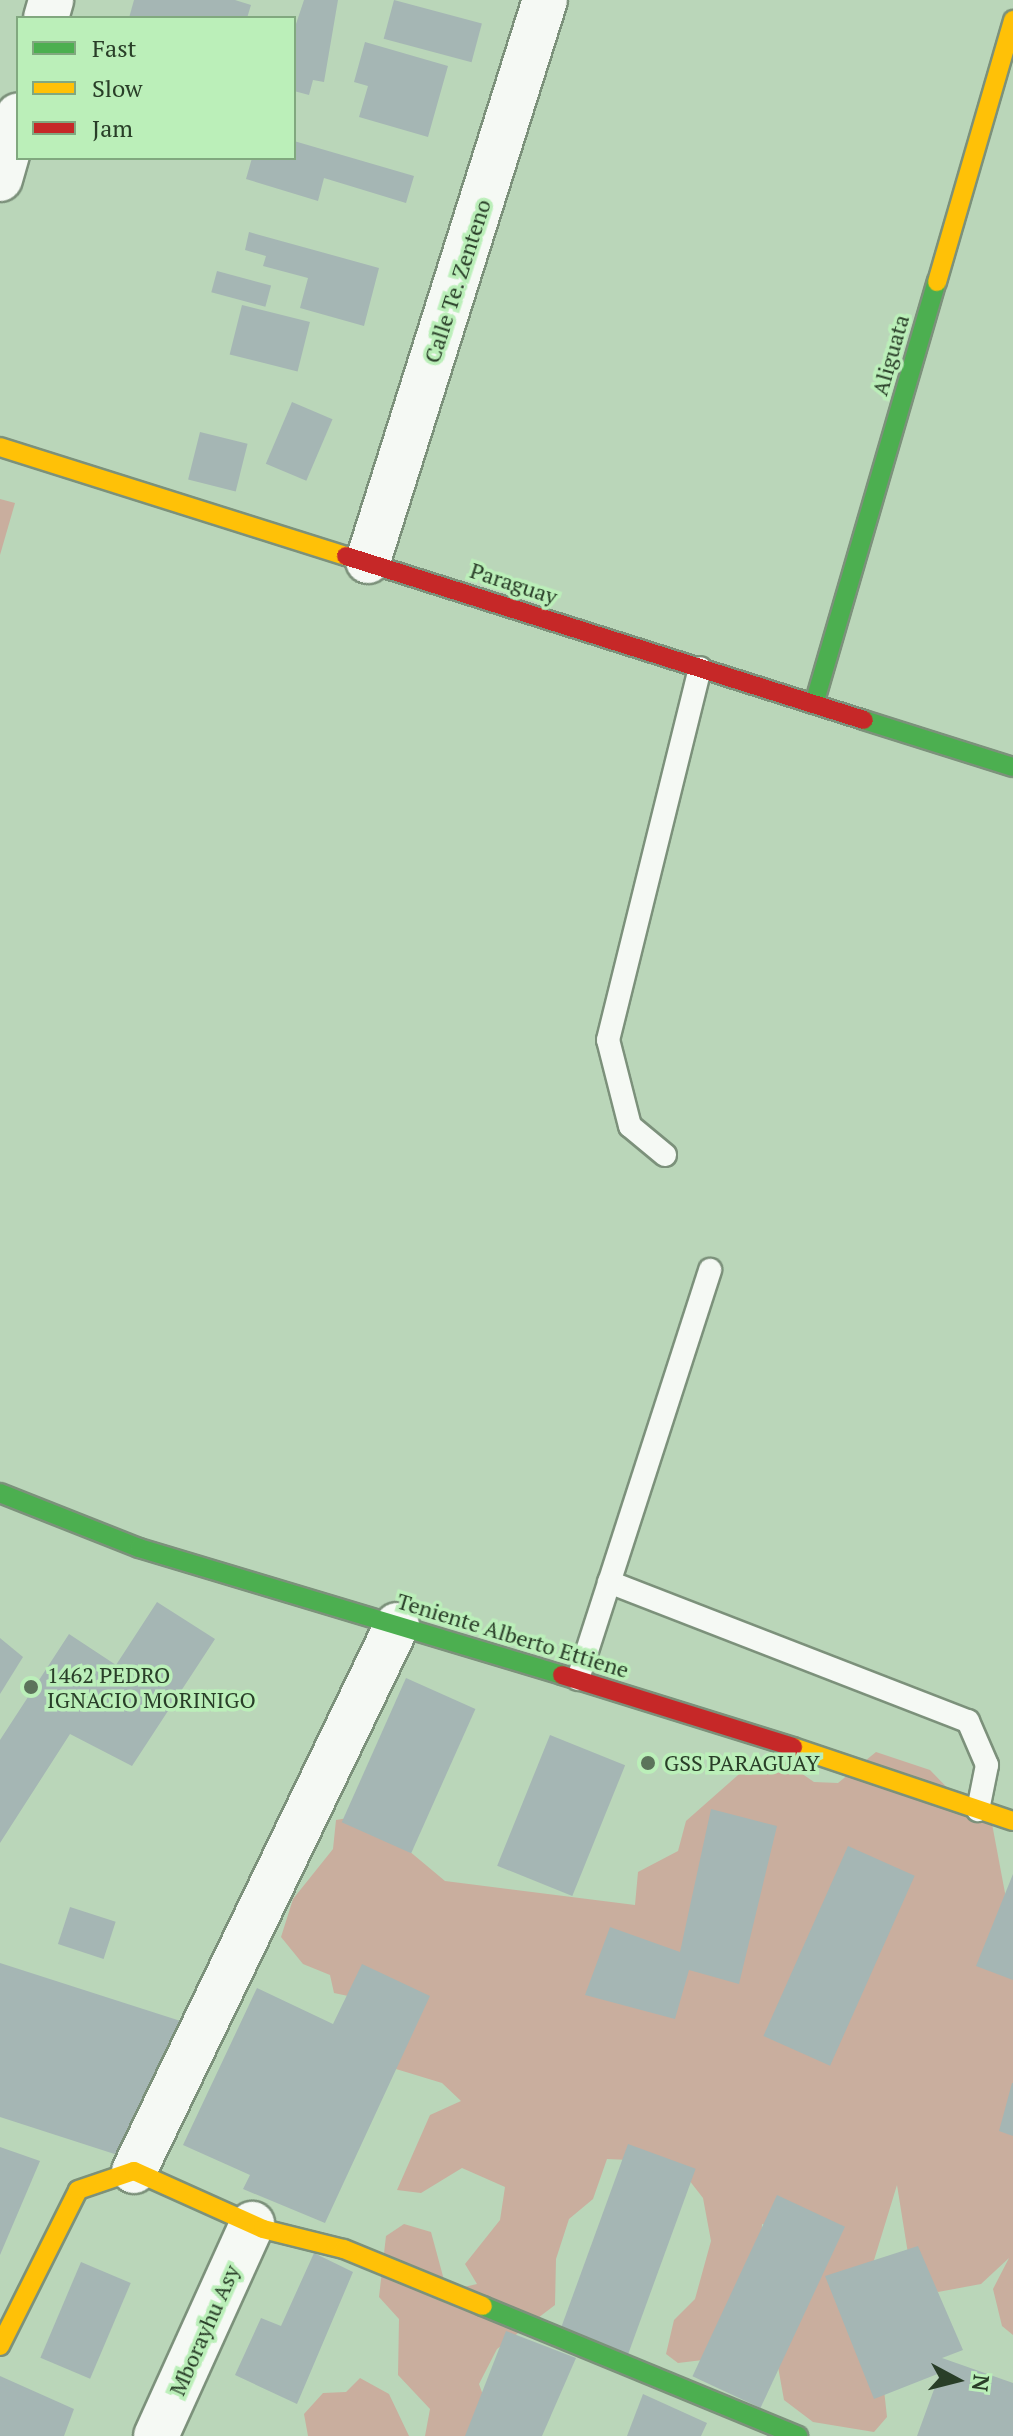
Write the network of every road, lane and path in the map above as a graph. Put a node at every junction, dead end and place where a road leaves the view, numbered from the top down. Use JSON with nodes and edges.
{"nodes":[{"id":1,"x":545,"y":0,"type":"edge"},
{"id":2,"x":1013,"y":20,"type":"edge"},
{"id":3,"x":16,"y":123,"type":"edge"},
{"id":4,"x":0,"y":179,"type":"edge"},
{"id":5,"x":0,"y":447,"type":"edge"},
{"id":6,"x":368,"y":561,"type":"junction"},
{"id":7,"x":700,"y":668,"type":"junction"},
{"id":8,"x":814,"y":704,"type":"junction"},
{"id":9,"x":1013,"y":767,"type":"edge"},
{"id":10,"x":665,"y":1155,"type":"dead end"},
{"id":11,"x":710,"y":1270,"type":"dead end"},
{"id":12,"x":0,"y":1493,"type":"edge"},
{"id":13,"x":609,"y":1582,"type":"junction"},
{"id":14,"x":397,"y":1625,"type":"junction"},
{"id":15,"x":578,"y":1679,"type":"junction"},
{"id":16,"x":978,"y":1810,"type":"junction"},
{"id":17,"x":1013,"y":1821,"type":"edge"},
{"id":18,"x":134,"y":2171,"type":"junction"},
{"id":19,"x":252,"y":2224,"type":"junction"},
{"id":20,"x":0,"y":2346,"type":"edge"},
{"id":21,"x":156,"y":2436,"type":"edge"},
{"id":22,"x":798,"y":2436,"type":"edge"}],
"edges":[{"from":1,"to":6,"type":"street","name":"Calle Te. Zenteno"},
{"from":2,"to":8,"type":"street","name":"Aliguata"},
{"from":3,"to":4,"type":"street"},
{"from":5,"to":6,"type":"street","name":"Paraguay"},
{"from":6,"to":7,"type":"street","name":"Paraguay"},
{"from":7,"to":8,"type":"street","name":"Paraguay"},
{"from":7,"to":10,"type":"lane"},
{"from":8,"to":9,"type":"street","name":"Paraguay"},
{"from":11,"to":13,"type":"lane"},
{"from":12,"to":14,"type":"street","name":"Teniente Alberto Ettiene"},
{"from":13,"to":15,"type":"lane"},
{"from":13,"to":16,"type":"lane"},
{"from":14,"to":15,"type":"street","name":"Teniente Alberto Ettiene"},
{"from":14,"to":18,"type":"street"},
{"from":15,"to":16,"type":"street","name":"Teniente Alberto Ettiene"},
{"from":16,"to":17,"type":"street","name":"Teniente Alberto Ettiene"},
{"from":18,"to":19,"type":"street"},
{"from":18,"to":20,"type":"street"},
{"from":19,"to":21,"type":"street","name":"Mborayhu Asy"},
{"from":19,"to":22,"type":"street"}]}
